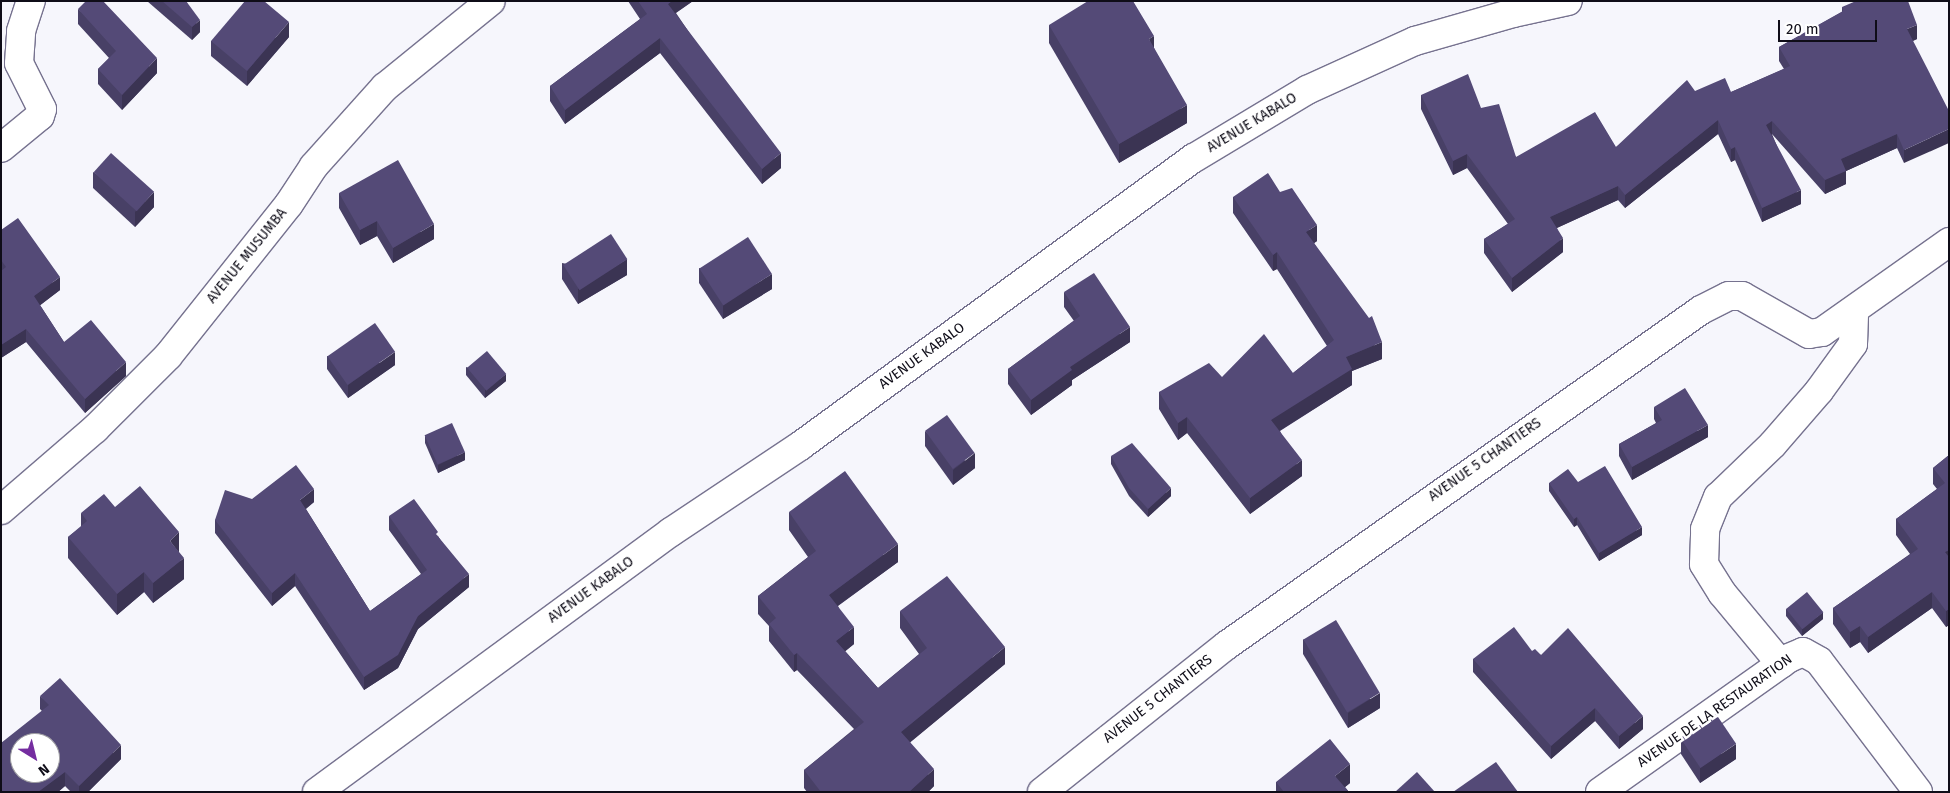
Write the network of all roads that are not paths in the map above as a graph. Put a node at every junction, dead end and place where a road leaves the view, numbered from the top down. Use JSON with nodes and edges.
{"nodes":[{"id":1,"x":31,"y":1,"type":"edge"},
{"id":2,"x":491,"y":1,"type":"edge"},
{"id":3,"x":1568,"y":1,"type":"edge"},
{"id":4,"x":1,"y":148,"type":"edge"},
{"id":5,"x":1949,"y":242,"type":"edge"},
{"id":6,"x":1854,"y":311,"type":"junction"},
{"id":7,"x":1,"y":510,"type":"edge"},
{"id":8,"x":1781,"y":664,"type":"junction"},
{"id":9,"x":317,"y":792,"type":"edge"},
{"id":10,"x":1042,"y":792,"type":"edge"},
{"id":11,"x":1600,"y":792,"type":"edge"},
{"id":12,"x":1918,"y":792,"type":"edge"}],
"edges":[{"from":1,"to":4,"type":"street"},
{"from":2,"to":7,"type":"street","name":"AVENUE MUSUMBA"},
{"from":3,"to":9,"type":"street","name":"AVENUE KABALO"},
{"from":5,"to":6,"type":"street","name":"AVENUE 5 CHANTIERS"},
{"from":6,"to":8,"type":"street"},
{"from":6,"to":10,"type":"street","name":"AVENUE 5 CHANTIERS"},
{"from":8,"to":11,"type":"street","name":"AVENUE DE LA RESTAURATION"},
{"from":8,"to":12,"type":"street","name":"AVENUE DE LA RESTAURATION"}]}
